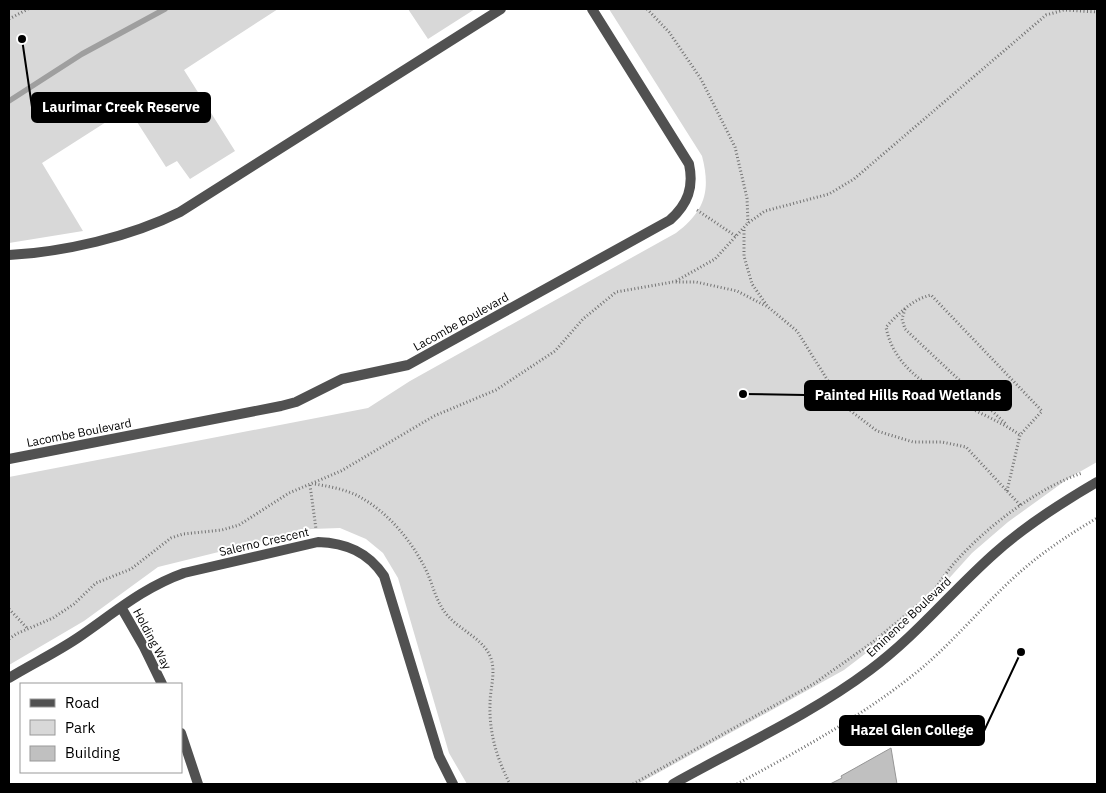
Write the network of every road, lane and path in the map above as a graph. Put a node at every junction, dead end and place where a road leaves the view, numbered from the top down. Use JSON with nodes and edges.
{"nodes":[{"id":1,"x":28,"y":9,"type":"edge"},
{"id":2,"x":500,"y":9,"type":"edge"},
{"id":3,"x":592,"y":9,"type":"edge"},
{"id":4,"x":647,"y":9,"type":"edge"},
{"id":5,"x":1097,"y":12,"type":"edge"},
{"id":6,"x":9,"y":20,"type":"edge"},
{"id":7,"x":686,"y":203,"type":"junction"},
{"id":8,"x":748,"y":224,"type":"junction"},
{"id":9,"x":744,"y":229,"type":"junction"},
{"id":10,"x":737,"y":237,"type":"junction"},
{"id":11,"x":9,"y":255,"type":"edge"},
{"id":12,"x":673,"y":282,"type":"junction"},
{"id":13,"x":768,"y":307,"type":"junction"},
{"id":14,"x":905,"y":308,"type":"junction"},
{"id":15,"x":1009,"y":427,"type":"junction"},
{"id":16,"x":1020,"y":435,"type":"junction"},
{"id":17,"x":9,"y":459,"type":"edge"},
{"id":18,"x":1090,"y":468,"type":"dead end"},
{"id":19,"x":1097,"y":482,"type":"edge"},
{"id":20,"x":312,"y":484,"type":"junction"},
{"id":21,"x":1007,"y":491,"type":"junction"},
{"id":22,"x":1021,"y":506,"type":"junction"},
{"id":23,"x":1097,"y":518,"type":"edge"},
{"id":24,"x":318,"y":542,"type":"junction"},
{"id":25,"x":121,"y":607,"type":"junction"},
{"id":26,"x":9,"y":609,"type":"edge"},
{"id":27,"x":28,"y":629,"type":"junction"},
{"id":28,"x":9,"y":639,"type":"edge"},
{"id":29,"x":9,"y":678,"type":"edge"},
{"id":30,"x":162,"y":683,"type":"edge"},
{"id":31,"x":182,"y":736,"type":"edge"},
{"id":32,"x":198,"y":784,"type":"edge"},
{"id":33,"x":453,"y":784,"type":"edge"},
{"id":34,"x":510,"y":784,"type":"edge"},
{"id":35,"x":633,"y":784,"type":"edge"},
{"id":36,"x":673,"y":784,"type":"edge"},
{"id":37,"x":738,"y":784,"type":"edge"}],
"edges":[{"from":1,"to":6,"type":"path"},
{"from":2,"to":11,"type":"street"},
{"from":3,"to":7,"type":"street"},
{"from":4,"to":8,"type":"path"},
{"from":5,"to":8,"type":"path"},
{"from":7,"to":10,"type":"path"},
{"from":7,"to":17,"type":"street","name":"Lacombe Boulevard"},
{"from":8,"to":9,"type":"path"},
{"from":9,"to":10,"type":"path"},
{"from":9,"to":13,"type":"path"},
{"from":10,"to":12,"type":"path"},
{"from":12,"to":13,"type":"path"},
{"from":12,"to":20,"type":"path"},
{"from":13,"to":21,"type":"path"},
{"from":14,"to":15,"type":"path"},
{"from":14,"to":15,"type":"path"},
{"from":14,"to":16,"type":"path"},
{"from":15,"to":16,"type":"path"},
{"from":16,"to":21,"type":"path"},
{"from":18,"to":22,"type":"path"},
{"from":19,"to":36,"type":"street","name":"Eminence Boulevard"},
{"from":20,"to":24,"type":"path"},
{"from":20,"to":27,"type":"path"},
{"from":20,"to":34,"type":"path"},
{"from":21,"to":22,"type":"path"},
{"from":22,"to":35,"type":"path"},
{"from":23,"to":37,"type":"path"},
{"from":24,"to":25,"type":"street","name":"Salerno Crescent"},
{"from":24,"to":33,"type":"street","name":"Salerno Crescent"},
{"from":25,"to":29,"type":"street","name":"Salerno Crescent"},
{"from":25,"to":30,"type":"street","name":"Holding Way"},
{"from":26,"to":27,"type":"path"},
{"from":27,"to":28,"type":"path"},
{"from":31,"to":32,"type":"street"}]}
